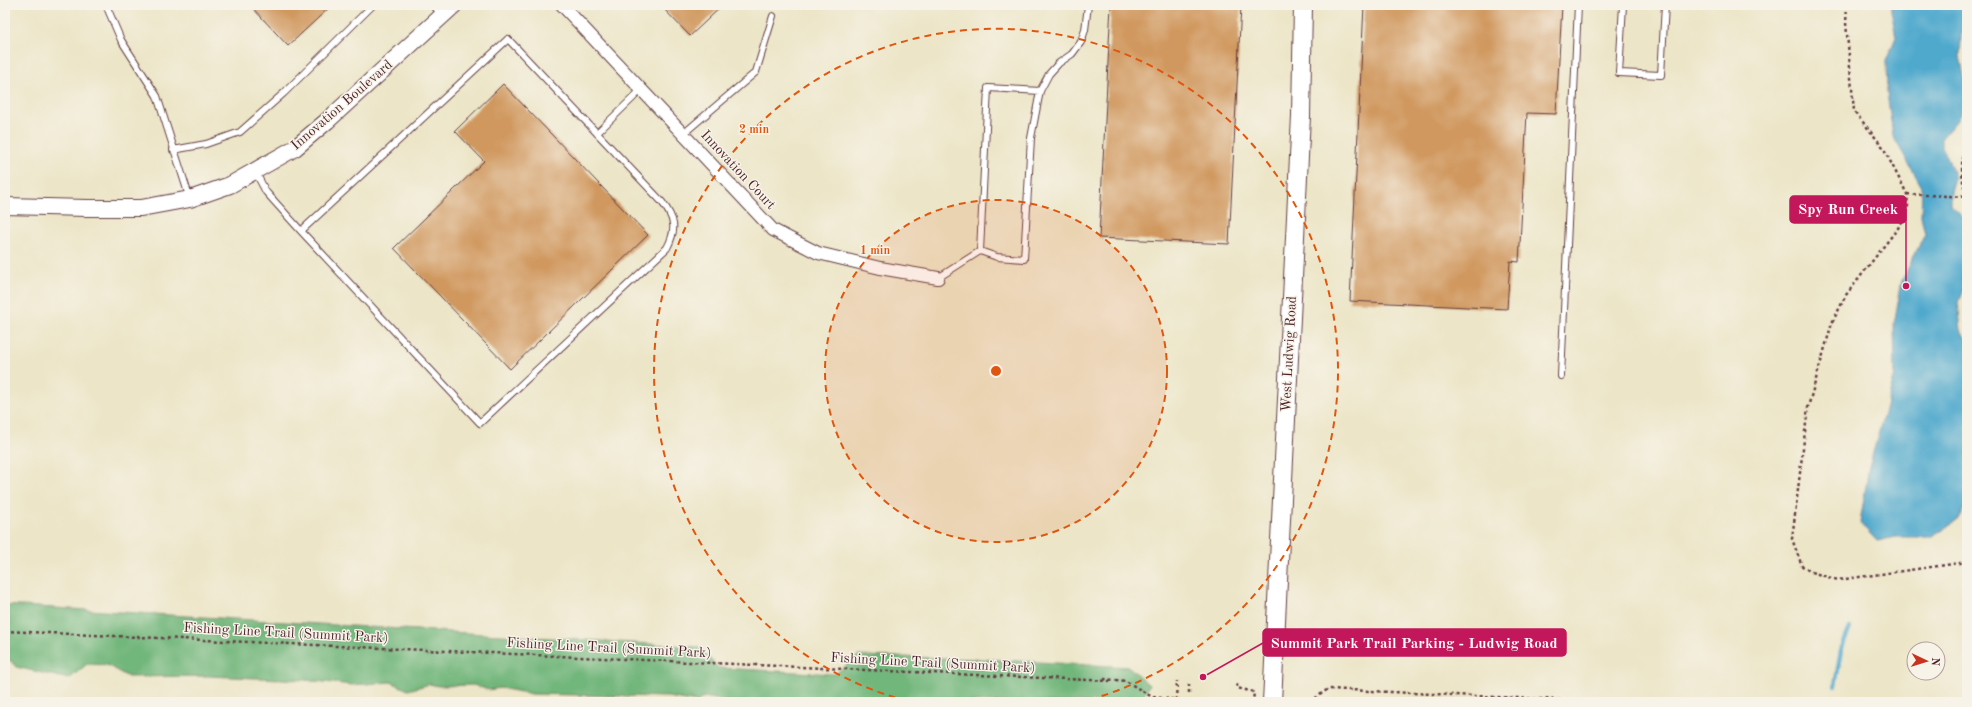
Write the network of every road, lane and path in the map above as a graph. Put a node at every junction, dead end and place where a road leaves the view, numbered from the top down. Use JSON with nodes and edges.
{"nodes":[{"id":1,"x":106,"y":5,"type":"edge"},
{"id":2,"x":373,"y":5,"type":"edge"},
{"id":3,"x":562,"y":5,"type":"edge"},
{"id":4,"x":1088,"y":5,"type":"edge"},
{"id":5,"x":1303,"y":5,"type":"edge"},
{"id":6,"x":1578,"y":5,"type":"edge"},
{"id":7,"x":1623,"y":5,"type":"edge"},
{"id":8,"x":1664,"y":5,"type":"edge"},
{"id":9,"x":1847,"y":5,"type":"edge"},
{"id":10,"x":443,"y":8,"type":"edge"},
{"id":11,"x":774,"y":16,"type":"dead end"},
{"id":12,"x":1967,"y":34,"type":"edge"},
{"id":13,"x":1967,"y":53,"type":"edge"},
{"id":14,"x":641,"y":90,"type":"junction"},
{"id":15,"x":1040,"y":91,"type":"junction"},
{"id":16,"x":1967,"y":132,"type":"edge"},
{"id":17,"x":597,"y":133,"type":"junction"},
{"id":18,"x":683,"y":134,"type":"junction"},
{"id":19,"x":173,"y":150,"type":"junction"},
{"id":20,"x":255,"y":171,"type":"junction"},
{"id":21,"x":1907,"y":194,"type":"junction"},
{"id":22,"x":1967,"y":196,"type":"edge"},
{"id":23,"x":190,"y":199,"type":"junction"},
{"id":24,"x":5,"y":206,"type":"edge"},
{"id":25,"x":301,"y":232,"type":"junction"},
{"id":26,"x":980,"y":251,"type":"junction"},
{"id":27,"x":938,"y":278,"type":"joint"},
{"id":28,"x":1561,"y":376,"type":"dead end"},
{"id":29,"x":1967,"y":562,"type":"edge"},
{"id":30,"x":5,"y":631,"type":"edge"},
{"id":31,"x":1177,"y":681,"type":"dead end"},
{"id":32,"x":1189,"y":681,"type":"dead end"},
{"id":33,"x":1237,"y":684,"type":"dead end"},
{"id":34,"x":1188,"y":693,"type":"dead end"},
{"id":35,"x":1176,"y":700,"type":"junction"},
{"id":36,"x":1197,"y":702,"type":"edge"},
{"id":37,"x":1253,"y":702,"type":"edge"},
{"id":38,"x":1272,"y":702,"type":"edge"},
{"id":39,"x":1310,"y":702,"type":"edge"},
{"id":40,"x":1602,"y":702,"type":"edge"}],
"edges":[{"from":1,"to":19,"type":"lane"},
{"from":2,"to":19,"type":"lane"},
{"from":3,"to":14,"type":"street","name":"Innovation Court"},
{"from":4,"to":15,"type":"lane"},
{"from":5,"to":38,"type":"main road","name":"West Ludwig Road"},
{"from":6,"to":28,"type":"lane"},
{"from":7,"to":8,"type":"lane"},
{"from":9,"to":21,"type":"path"},
{"from":10,"to":20,"type":"street","name":"Innovation Boulevard"},
{"from":11,"to":18,"type":"lane"},
{"from":12,"to":13,"type":"path"},
{"from":14,"to":17,"type":"lane"},
{"from":14,"to":18,"type":"street","name":"Innovation Court"},
{"from":15,"to":26,"type":"lane"},
{"from":15,"to":26,"type":"lane"},
{"from":16,"to":22,"type":"path"},
{"from":17,"to":25,"type":"lane"},
{"from":17,"to":25,"type":"lane"},
{"from":18,"to":27,"type":"street","name":"Innovation Court"},
{"from":19,"to":23,"type":"lane"},
{"from":20,"to":23,"type":"street","name":"Innovation Boulevard"},
{"from":20,"to":25,"type":"lane"},
{"from":21,"to":22,"type":"path"},
{"from":21,"to":29,"type":"path"},
{"from":23,"to":24,"type":"street","name":"Innovation Boulevard"},
{"from":26,"to":27,"type":"lane"},
{"from":30,"to":35,"type":"path","name":"Fishing Line Trail (Summit Park)"},
{"from":31,"to":35,"type":"path"},
{"from":32,"to":34,"type":"path"},
{"from":33,"to":37,"type":"path"},
{"from":35,"to":36,"type":"path","name":"Fishing Line Trail (Summit Park)"},
{"from":39,"to":40,"type":"path"}]}
